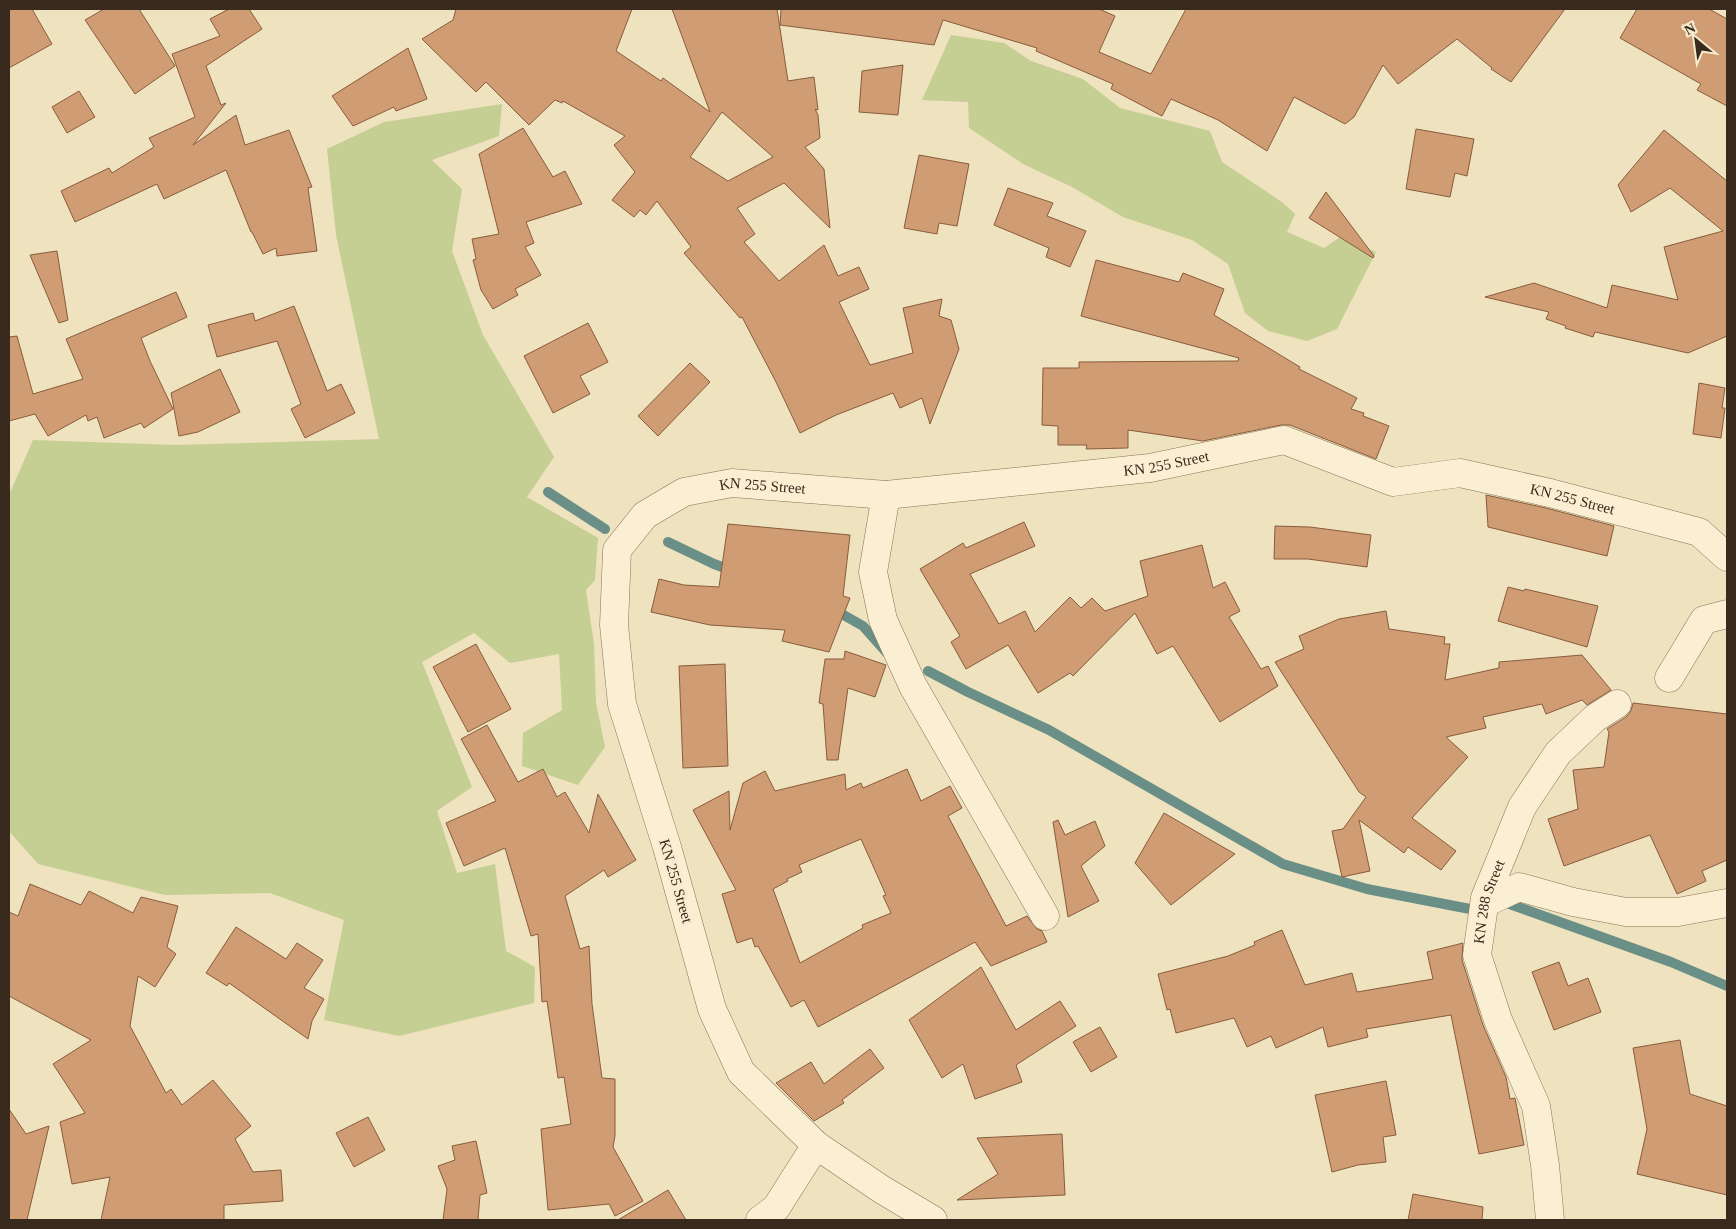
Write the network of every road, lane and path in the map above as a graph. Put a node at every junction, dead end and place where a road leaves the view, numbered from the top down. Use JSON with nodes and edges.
{"nodes":[{"id":1,"x":886,"y":494,"type":"junction"},
{"id":2,"x":1727,"y":558,"type":"edge"},
{"id":3,"x":1727,"y":614,"type":"edge"},
{"id":4,"x":1669,"y":678,"type":"dead end"},
{"id":5,"x":1617,"y":704,"type":"dead end"},
{"id":6,"x":1485,"y":903,"type":"junction"},
{"id":7,"x":1727,"y":903,"type":"edge"},
{"id":8,"x":1045,"y":916,"type":"dead end"},
{"id":9,"x":816,"y":1145,"type":"junction"},
{"id":10,"x":760,"y":1220,"type":"edge"},
{"id":11,"x":933,"y":1220,"type":"edge"},
{"id":12,"x":1550,"y":1220,"type":"edge"}],
"edges":[{"from":1,"to":2,"type":"street","name":"KN 255 Street"},
{"from":1,"to":8,"type":"street"},
{"from":1,"to":9,"type":"street","name":"KN 255 Street"},
{"from":3,"to":4,"type":"street"},
{"from":5,"to":6,"type":"street","name":"KN 288 Street"},
{"from":6,"to":7,"type":"street"},
{"from":6,"to":12,"type":"street","name":"KN 288 Street"},
{"from":9,"to":10,"type":"street"},
{"from":9,"to":11,"type":"street","name":"KN 255 Street"}]}
